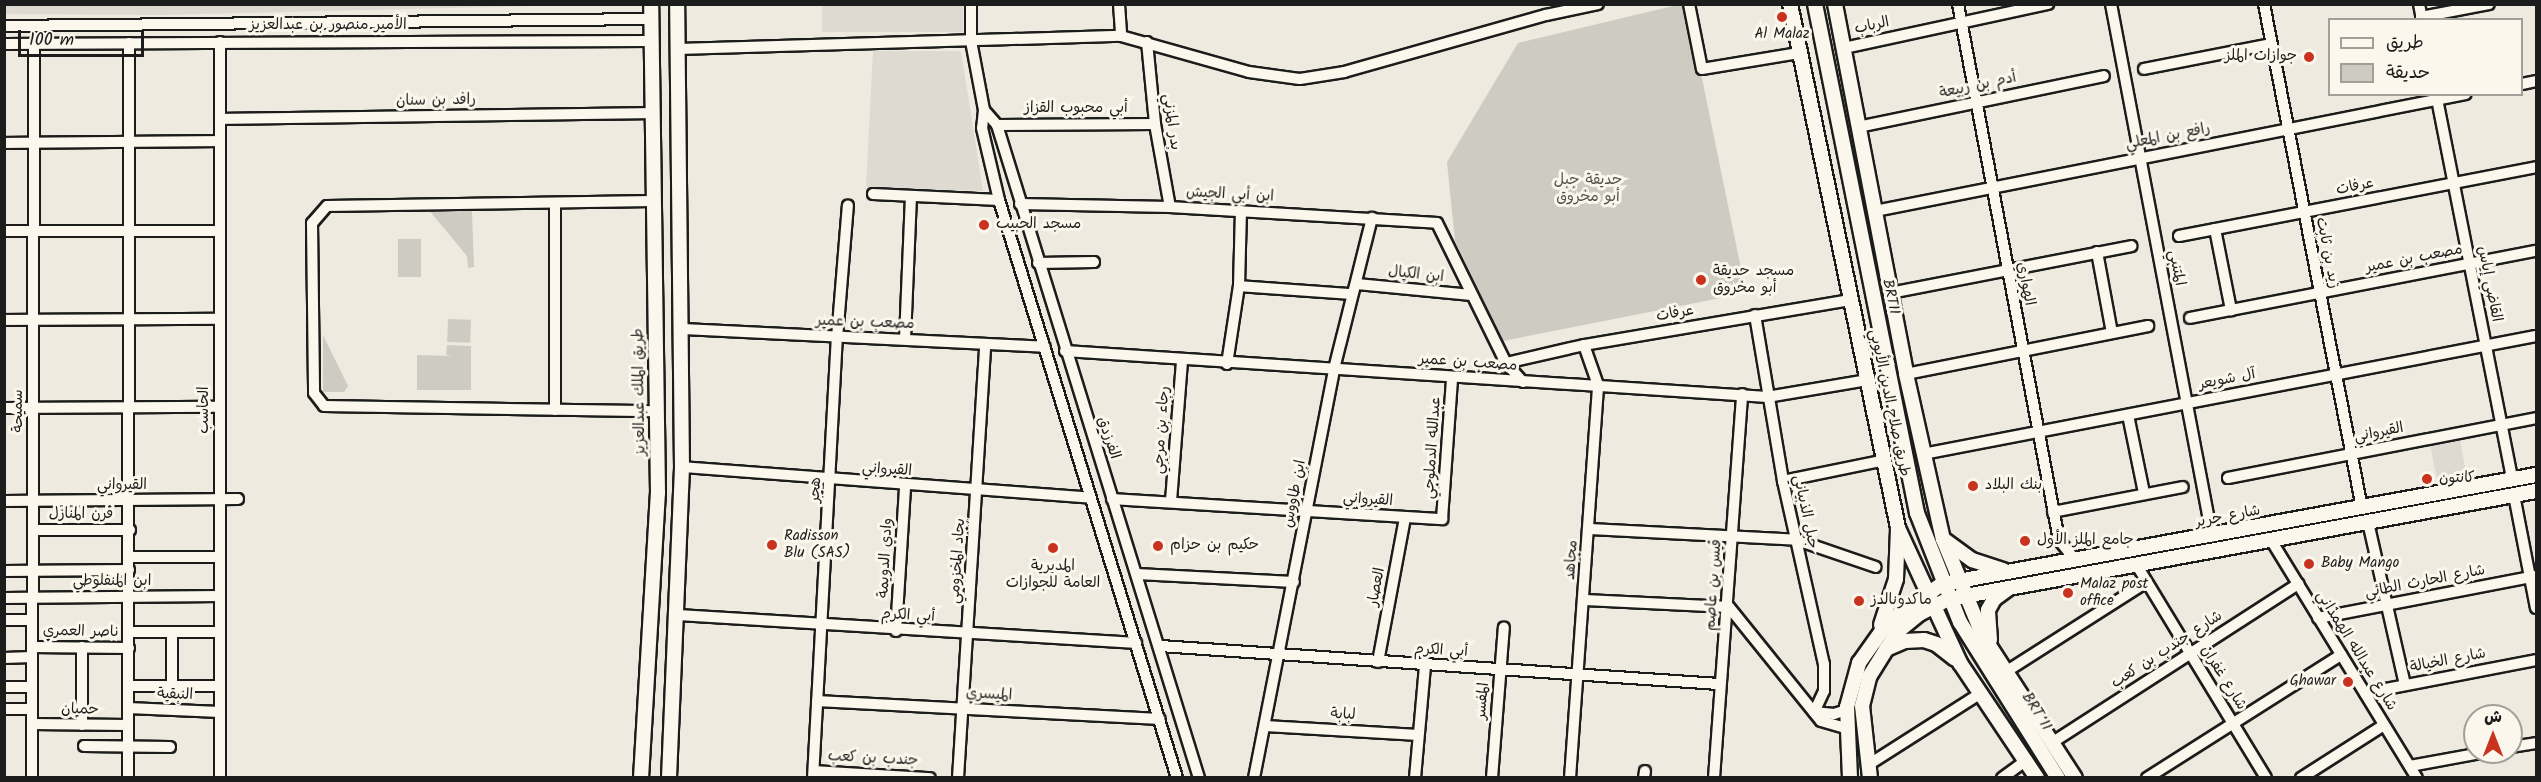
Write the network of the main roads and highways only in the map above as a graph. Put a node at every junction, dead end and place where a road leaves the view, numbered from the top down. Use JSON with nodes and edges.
{"nodes":[{"id":1,"x":651,"y":4,"type":"edge"},
{"id":2,"x":678,"y":4,"type":"edge"},
{"id":3,"x":1790,"y":4,"type":"edge"},
{"id":4,"x":1815,"y":4,"type":"edge"},
{"id":5,"x":1835,"y":4,"type":"edge"},
{"id":6,"x":2536,"y":475,"type":"edge"},
{"id":7,"x":2536,"y":491,"type":"edge"},
{"id":8,"x":1898,"y":528,"type":"junction"},
{"id":9,"x":1943,"y":539,"type":"junction"},
{"id":10,"x":2011,"y":571,"type":"junction"},
{"id":11,"x":1958,"y":581,"type":"junction"},
{"id":12,"x":2013,"y":586,"type":"junction"},
{"id":13,"x":1946,"y":591,"type":"junction"},
{"id":14,"x":1928,"y":592,"type":"junction"},
{"id":15,"x":1964,"y":596,"type":"junction"},
{"id":16,"x":1932,"y":607,"type":"junction"},
{"id":17,"x":1878,"y":635,"type":"junction"},
{"id":18,"x":1991,"y":648,"type":"junction"},
{"id":19,"x":1884,"y":650,"type":"junction"},
{"id":20,"x":1960,"y":663,"type":"junction"},
{"id":21,"x":1986,"y":663,"type":"joint"},
{"id":22,"x":1869,"y":771,"type":"edge"},
{"id":23,"x":641,"y":777,"type":"edge"},
{"id":24,"x":669,"y":777,"type":"edge"},
{"id":25,"x":1850,"y":777,"type":"edge"},
{"id":26,"x":2037,"y":777,"type":"edge"},
{"id":27,"x":2058,"y":777,"type":"edge"},
{"id":28,"x":2075,"y":777,"type":"edge"}],
"edges":[{"from":1,"to":23,"type":"main road","name":"طريق الملك عبدالعزيز"},
{"from":2,"to":24,"type":"main road"},
{"from":3,"to":8,"type":"main road","name":"طريق صلاح الدين الأيوبي"},
{"from":4,"to":13,"type":"main road","name":"BRT11"},
{"from":5,"to":9,"type":"main road","name":"طريق صلاح الدين الأيوبي"},
{"from":6,"to":10,"type":"main road","name":"شارع جرير"},
{"from":7,"to":12,"type":"main road","name":"شارع جرير"},
{"from":8,"to":14,"type":"main road","name":"طريق صلاح الدين الأيوبي"},
{"from":8,"to":17,"type":"main road"},
{"from":9,"to":10,"type":"main road"},
{"from":9,"to":11,"type":"main road","name":"طريق صلاح الدين الأيوبي"},
{"from":10,"to":11,"type":"main road","name":"شارع جرير"},
{"from":11,"to":13,"type":"main road","name":"شارع جرير"},
{"from":11,"to":15,"type":"main road","name":"طريق صلاح الدين الأيوبي"},
{"from":12,"to":15,"type":"main road","name":"شارع جرير"},
{"from":12,"to":18,"type":"main road"},
{"from":13,"to":14,"type":"main road","name":"شارع جرير"},
{"from":13,"to":15,"type":"main road","name":"شارع جرير"},
{"from":13,"to":16,"type":"main road"},
{"from":13,"to":21,"type":"main road","name":"BRT11"},
{"from":14,"to":16,"type":"main road","name":"طريق صلاح الدين الأيوبي"},
{"from":14,"to":17,"type":"main road","name":"شارع جرير"},
{"from":15,"to":18,"type":"main road","name":"طريق صلاح الدين الأيوبي"},
{"from":16,"to":19,"type":"main road"},
{"from":16,"to":20,"type":"main road","name":"طريق صلاح الدين الأيوبي"},
{"from":17,"to":25,"type":"main road"},
{"from":18,"to":28,"type":"main road","name":"طريق صلاح الدين الأيوبي"},
{"from":19,"to":20,"type":"main road"},
{"from":19,"to":22,"type":"main road"},
{"from":20,"to":26,"type":"main road","name":"طريق صلاح الدين الأيوبي"},
{"from":21,"to":27,"type":"main road","name":"BRT 11"}]}
